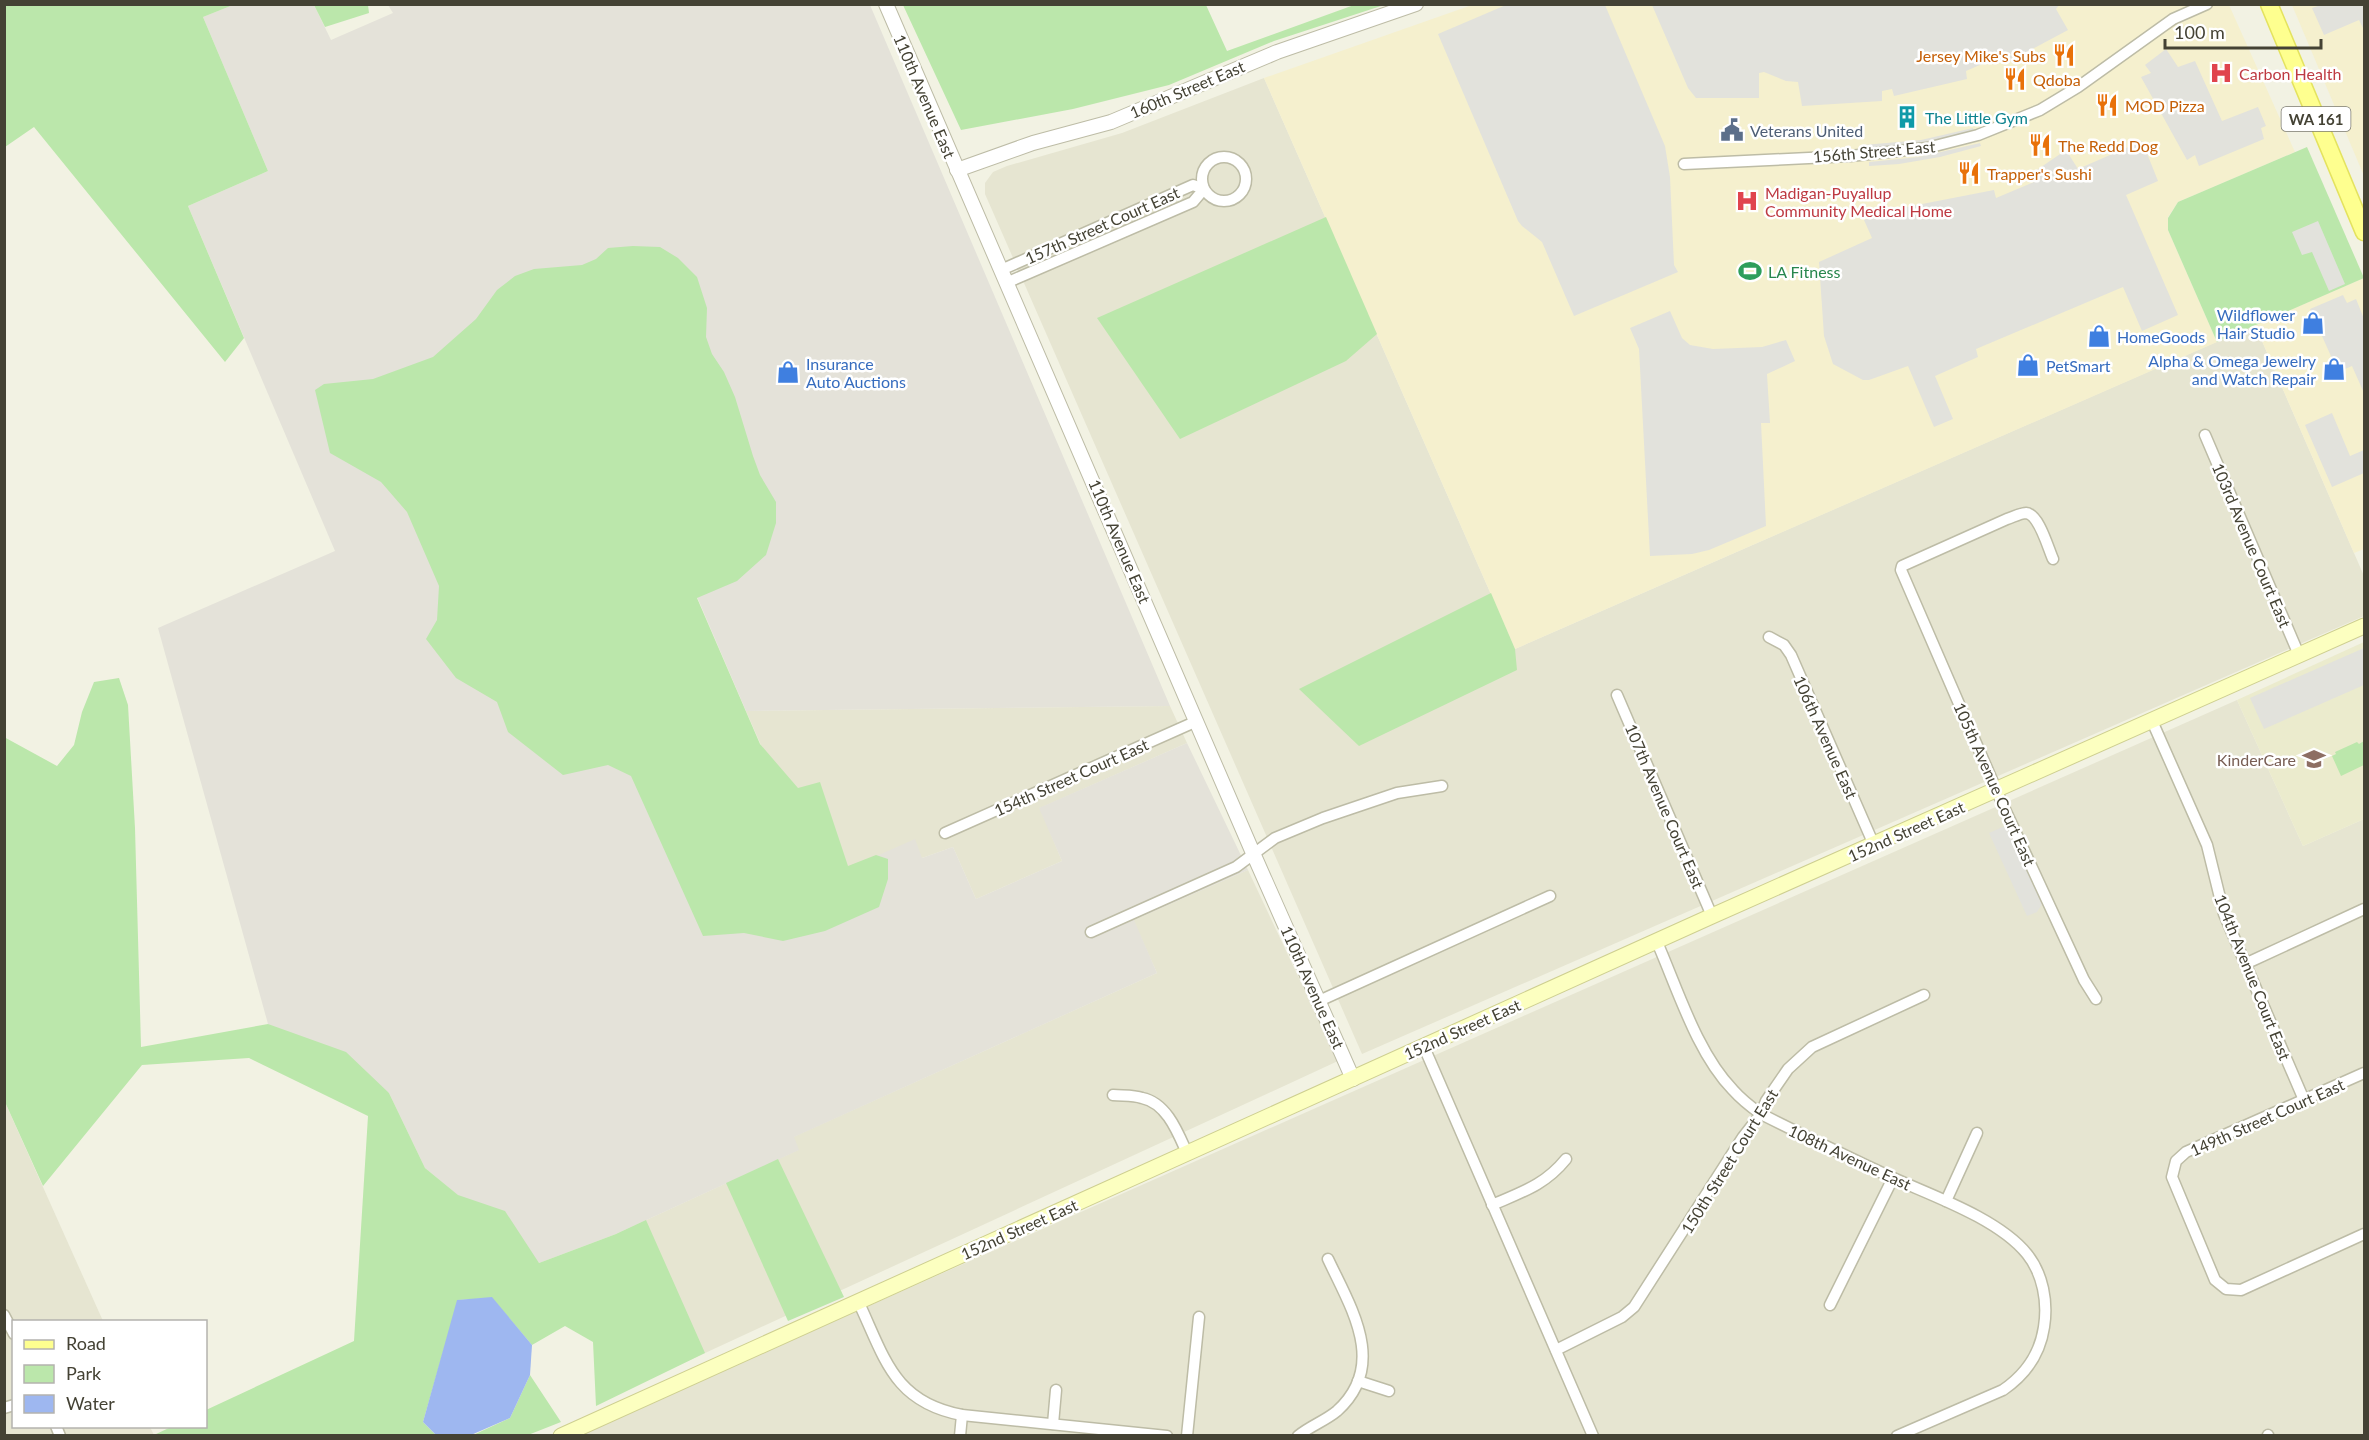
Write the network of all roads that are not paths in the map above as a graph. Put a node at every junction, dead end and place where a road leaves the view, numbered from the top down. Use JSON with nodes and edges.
{"nodes":[{"id":1,"x":886,"y":4,"type":"edge"},
{"id":2,"x":1416,"y":4,"type":"edge"},
{"id":3,"x":2207,"y":4,"type":"edge"},
{"id":4,"x":2269,"y":4,"type":"edge"},
{"id":5,"x":1684,"y":164,"type":"dead end"},
{"id":6,"x":957,"y":170,"type":"junction"},
{"id":7,"x":1204,"y":189,"type":"junction"},
{"id":8,"x":2364,"y":232,"type":"edge"},
{"id":9,"x":1004,"y":276,"type":"junction"},
{"id":10,"x":2205,"y":435,"type":"dead end"},
{"id":11,"x":2053,"y":558,"type":"dead end"},
{"id":12,"x":2364,"y":626,"type":"edge"},
{"id":13,"x":1769,"y":637,"type":"dead end"},
{"id":14,"x":2299,"y":655,"type":"junction"},
{"id":15,"x":1617,"y":695,"type":"dead end"},
{"id":16,"x":2152,"y":721,"type":"junction"},
{"id":17,"x":1197,"y":722,"type":"junction"},
{"id":18,"x":1442,"y":786,"type":"dead end"},
{"id":19,"x":1997,"y":790,"type":"junction"},
{"id":20,"x":945,"y":833,"type":"dead end"},
{"id":21,"x":1874,"y":845,"type":"junction"},
{"id":22,"x":1253,"y":853,"type":"junction"},
{"id":23,"x":1550,"y":896,"type":"dead end"},
{"id":24,"x":2364,"y":909,"type":"edge"},
{"id":25,"x":1712,"y":916,"type":"junction"},
{"id":26,"x":1091,"y":932,"type":"dead end"},
{"id":27,"x":1657,"y":942,"type":"junction"},
{"id":28,"x":2245,"y":964,"type":"junction"},
{"id":29,"x":1924,"y":995,"type":"dead end"},
{"id":30,"x":2096,"y":999,"type":"dead end"},
{"id":31,"x":1319,"y":1001,"type":"junction"},
{"id":32,"x":1424,"y":1047,"type":"junction"},
{"id":33,"x":2364,"y":1073,"type":"edge"},
{"id":34,"x":1353,"y":1079,"type":"junction"},
{"id":35,"x":1113,"y":1095,"type":"dead end"},
{"id":36,"x":2304,"y":1100,"type":"junction"},
{"id":37,"x":1761,"y":1114,"type":"junction"},
{"id":38,"x":1977,"y":1133,"type":"dead end"},
{"id":39,"x":1187,"y":1153,"type":"junction"},
{"id":40,"x":1566,"y":1159,"type":"dead end"},
{"id":41,"x":1893,"y":1178,"type":"junction"},
{"id":42,"x":1946,"y":1201,"type":"junction"},
{"id":43,"x":1492,"y":1205,"type":"junction"},
{"id":44,"x":2364,"y":1234,"type":"edge"},
{"id":45,"x":1328,"y":1259,"type":"dead end"},
{"id":46,"x":858,"y":1301,"type":"junction"},
{"id":47,"x":1830,"y":1305,"type":"dead end"},
{"id":48,"x":4,"y":1315,"type":"edge"},
{"id":49,"x":1198,"y":1317,"type":"dead end"},
{"id":50,"x":12,"y":1330,"type":"edge"},
{"id":51,"x":1556,"y":1350,"type":"junction"},
{"id":52,"x":1358,"y":1381,"type":"junction"},
{"id":53,"x":1056,"y":1390,"type":"dead end"},
{"id":54,"x":1389,"y":1391,"type":"dead end"},
{"id":55,"x":962,"y":1415,"type":"junction"},
{"id":56,"x":1053,"y":1424,"type":"junction"},
{"id":57,"x":586,"y":1430,"type":"edge"},
{"id":58,"x":561,"y":1436,"type":"edge"},
{"id":59,"x":960,"y":1436,"type":"edge"},
{"id":60,"x":1167,"y":1436,"type":"edge"},
{"id":61,"x":1186,"y":1436,"type":"edge"},
{"id":62,"x":1298,"y":1436,"type":"edge"},
{"id":63,"x":1593,"y":1436,"type":"edge"},
{"id":64,"x":1898,"y":1436,"type":"edge"}],
"edges":[{"from":1,"to":6,"type":"street","name":"110th Avenue East"},
{"from":2,"to":6,"type":"street","name":"160th Street East"},
{"from":3,"to":5,"type":"street","name":"156th Street East"},
{"from":4,"to":8,"type":"main road","number":"WA 161"},
{"from":6,"to":9,"type":"street","name":"110th Avenue East"},
{"from":7,"to":7,"type":"street","name":"157th Street Court East"},
{"from":7,"to":9,"type":"street","name":"157th Street Court East"},
{"from":9,"to":17,"type":"street","name":"110th Avenue East"},
{"from":10,"to":14,"type":"street","name":"103rd Avenue Court East"},
{"from":11,"to":19,"type":"street","name":"105th Avenue Court East"},
{"from":12,"to":14,"type":"main road","name":"152nd Street East"},
{"from":13,"to":21,"type":"street","name":"106th Avenue East"},
{"from":14,"to":16,"type":"main road","name":"152nd Street East"},
{"from":15,"to":25,"type":"street","name":"107th Avenue Court East"},
{"from":16,"to":19,"type":"main road","name":"152nd Street East"},
{"from":16,"to":28,"type":"street","name":"104th Avenue Court East"},
{"from":17,"to":20,"type":"street","name":"154th Street Court East"},
{"from":17,"to":22,"type":"street","name":"110th Avenue East"},
{"from":18,"to":22,"type":"street"},
{"from":19,"to":21,"type":"main road","name":"152nd Street East"},
{"from":19,"to":30,"type":"street","name":"105th Avenue Court East"},
{"from":21,"to":25,"type":"main road","name":"152nd Street East"},
{"from":22,"to":26,"type":"street"},
{"from":22,"to":31,"type":"street","name":"110th Avenue East"},
{"from":23,"to":31,"type":"street"},
{"from":24,"to":28,"type":"street"},
{"from":25,"to":27,"type":"main road","name":"152nd Street East"},
{"from":27,"to":32,"type":"main road","name":"152nd Street East"},
{"from":27,"to":37,"type":"street","name":"108th Avenue East"},
{"from":28,"to":36,"type":"street","name":"104th Avenue Court East"},
{"from":29,"to":37,"type":"street","name":"150th Street Court East"},
{"from":31,"to":34,"type":"street","name":"110th Avenue East"},
{"from":32,"to":34,"type":"main road","name":"152nd Street East"},
{"from":32,"to":43,"type":"street"},
{"from":33,"to":36,"type":"street","name":"149th Street Court East"},
{"from":34,"to":39,"type":"main road","name":"152nd Street East"},
{"from":35,"to":39,"type":"street"},
{"from":36,"to":44,"type":"street","name":"149th Street Court East"},
{"from":37,"to":41,"type":"street","name":"108th Avenue East"},
{"from":37,"to":51,"type":"street","name":"150th Street Court East"},
{"from":38,"to":42,"type":"street"},
{"from":39,"to":46,"type":"main road","name":"152nd Street East"},
{"from":40,"to":43,"type":"street"},
{"from":41,"to":42,"type":"street","name":"108th Avenue East"},
{"from":41,"to":47,"type":"street"},
{"from":42,"to":64,"type":"street","name":"108th Avenue East"},
{"from":43,"to":51,"type":"street"},
{"from":45,"to":52,"type":"street"},
{"from":46,"to":55,"type":"street"},
{"from":46,"to":57,"type":"main road","name":"152nd Street East"},
{"from":48,"to":50,"type":"street"},
{"from":49,"to":61,"type":"street"},
{"from":51,"to":63,"type":"street"},
{"from":52,"to":54,"type":"street"},
{"from":52,"to":62,"type":"street"},
{"from":53,"to":56,"type":"street"},
{"from":55,"to":56,"type":"street"},
{"from":55,"to":59,"type":"street"},
{"from":56,"to":60,"type":"street"},
{"from":57,"to":58,"type":"main road","name":"152nd Street East"}]}
